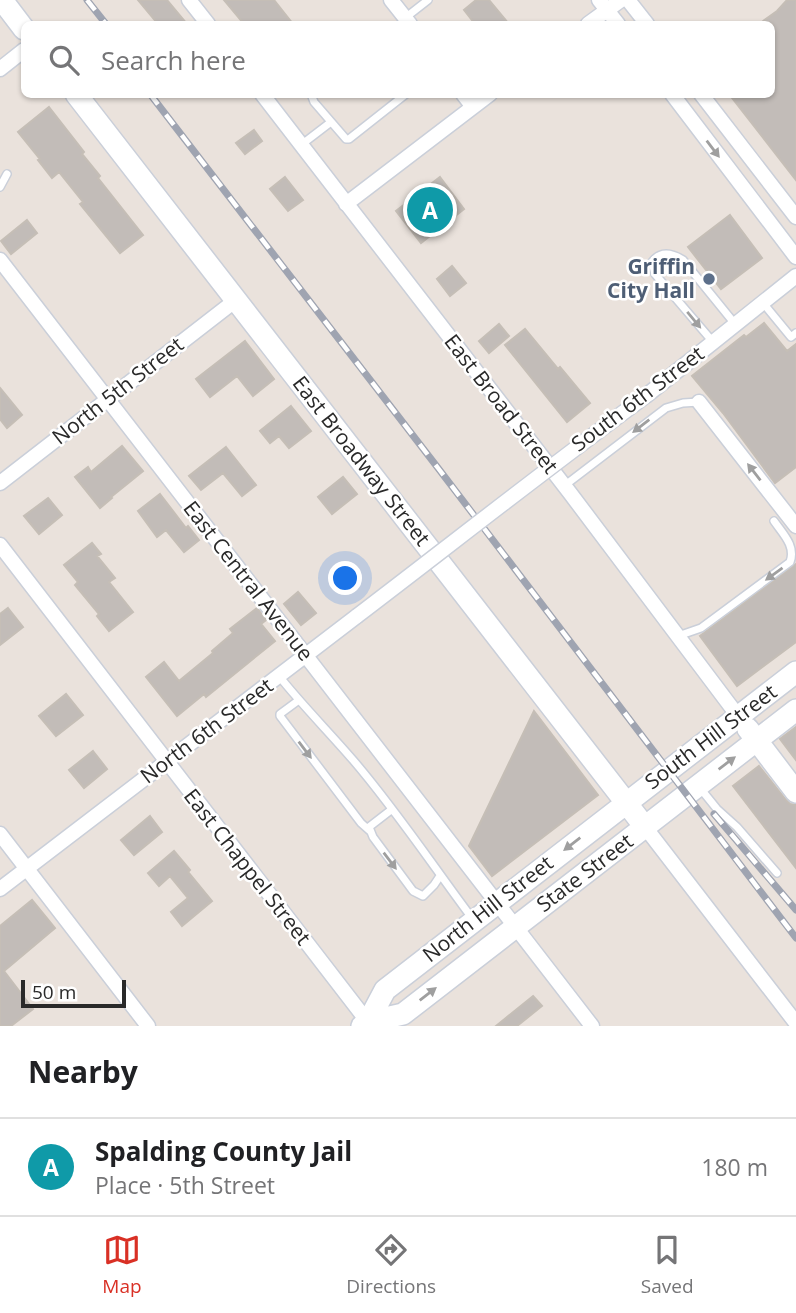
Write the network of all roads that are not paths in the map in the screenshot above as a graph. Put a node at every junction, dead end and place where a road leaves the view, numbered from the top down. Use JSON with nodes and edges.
{"nodes":[{"id":1,"x":2,"y":0,"type":"edge"},
{"id":2,"x":189,"y":0,"type":"edge"},
{"id":3,"x":391,"y":0,"type":"edge"},
{"id":4,"x":428,"y":0,"type":"edge"},
{"id":5,"x":621,"y":0,"type":"edge"},
{"id":6,"x":628,"y":0,"type":"edge"},
{"id":7,"x":603,"y":5,"type":"edge"},
{"id":8,"x":206,"y":21,"type":"edge"},
{"id":9,"x":407,"y":21,"type":"edge"},
{"id":10,"x":590,"y":21,"type":"edge"},
{"id":11,"x":616,"y":21,"type":"edge"},
{"id":12,"x":646,"y":21,"type":"edge"},
{"id":13,"x":21,"y":25,"type":"edge"},
{"id":14,"x":21,"y":52,"type":"edge"},
{"id":15,"x":0,"y":69,"type":"edge"},
{"id":16,"x":79,"y":98,"type":"edge"},
{"id":17,"x":265,"y":98,"type":"edge"},
{"id":18,"x":312,"y":98,"type":"edge"},
{"id":19,"x":401,"y":98,"type":"edge"},
{"id":20,"x":466,"y":98,"type":"edge"},
{"id":21,"x":485,"y":98,"type":"edge"},
{"id":22,"x":675,"y":98,"type":"edge"},
{"id":23,"x":704,"y":98,"type":"edge"},
{"id":24,"x":473,"y":107,"type":"junction"},
{"id":25,"x":331,"y":122,"type":"junction"},
{"id":26,"x":301,"y":145,"type":"junction"},
{"id":27,"x":7,"y":174,"type":"dead end"},
{"id":28,"x":0,"y":187,"type":"edge"},
{"id":29,"x":346,"y":204,"type":"junction"},
{"id":30,"x":796,"y":217,"type":"edge"},
{"id":31,"x":796,"y":257,"type":"edge"},
{"id":32,"x":0,"y":260,"type":"edge"},
{"id":33,"x":796,"y":276,"type":"edge"},
{"id":34,"x":236,"y":300,"type":"junction"},
{"id":35,"x":763,"y":303,"type":"junction"},
{"id":36,"x":735,"y":324,"type":"junction"},
{"id":37,"x":796,"y":333,"type":"edge"},
{"id":38,"x":713,"y":342,"type":"junction"},
{"id":39,"x":108,"y":399,"type":"junction"},
{"id":40,"x":699,"y":402,"type":"joint"},
{"id":41,"x":0,"y":483,"type":"edge"},
{"id":42,"x":564,"y":486,"type":"junction"},
{"id":43,"x":774,"y":521,"type":"dead end"},
{"id":44,"x":481,"y":522,"type":"joint"},
{"id":45,"x":796,"y":526,"type":"edge"},
{"id":46,"x":0,"y":545,"type":"edge"},
{"id":47,"x":678,"y":636,"type":"junction"},
{"id":48,"x":305,"y":655,"type":"junction"},
{"id":49,"x":796,"y":672,"type":"edge"},
{"id":50,"x":279,"y":675,"type":"junction"},
{"id":51,"x":299,"y":700,"type":"junction"},
{"id":52,"x":796,"y":710,"type":"edge"},
{"id":53,"x":738,"y":716,"type":"junction"},
{"id":54,"x":757,"y":741,"type":"junction"},
{"id":55,"x":166,"y":762,"type":"junction"},
{"id":56,"x":698,"y":785,"type":"junction"},
{"id":57,"x":796,"y":792,"type":"edge"},
{"id":58,"x":626,"y":802,"type":"junction"},
{"id":59,"x":391,"y":810,"type":"junction"},
{"id":60,"x":645,"y":827,"type":"junction"},
{"id":61,"x":370,"y":831,"type":"junction"},
{"id":62,"x":0,"y":834,"type":"edge"},
{"id":63,"x":27,"y":869,"type":"junction"},
{"id":64,"x":777,"y":873,"type":"dead end"},
{"id":65,"x":440,"y":876,"type":"junction"},
{"id":66,"x":0,"y":889,"type":"edge"},
{"id":67,"x":497,"y":902,"type":"junction"},
{"id":68,"x":474,"y":920,"type":"junction"},
{"id":69,"x":515,"y":927,"type":"junction"},
{"id":70,"x":796,"y":1023,"type":"edge"},
{"id":71,"x":367,"y":1025,"type":"edge"},
{"id":72,"x":148,"y":1026,"type":"edge"},
{"id":73,"x":592,"y":1026,"type":"edge"}],
"edges":[{"from":1,"to":13,"type":"main road"},
{"from":2,"to":8,"type":"street"},
{"from":3,"to":9,"type":"street"},
{"from":4,"to":9,"type":"lane"},
{"from":5,"to":7,"type":"street"},
{"from":6,"to":12,"type":"street"},
{"from":7,"to":10,"type":"street"},
{"from":7,"to":11,"type":"street"},
{"from":14,"to":15,"type":"street"},
{"from":16,"to":34,"type":"main road","name":"East Broadway Street"},
{"from":17,"to":26,"type":"street","name":"East Broad Street"},
{"from":18,"to":25,"type":"lane"},
{"from":19,"to":25,"type":"lane"},
{"from":20,"to":24,"type":"street"},
{"from":21,"to":24,"type":"street"},
{"from":22,"to":31,"type":"street","one_way":true},
{"from":23,"to":30,"type":"street"},
{"from":24,"to":29,"type":"street"},
{"from":25,"to":26,"type":"lane"},
{"from":26,"to":29,"type":"street","name":"East Broad Street"},
{"from":27,"to":28,"type":"lane"},
{"from":29,"to":42,"type":"street","name":"East Broad Street"},
{"from":32,"to":39,"type":"street","name":"East Central Avenue"},
{"from":33,"to":35,"type":"street","name":"South 6th Street"},
{"from":34,"to":39,"type":"street","name":"North 5th Street"},
{"from":34,"to":58,"type":"main road","name":"East Broadway Street"},
{"from":35,"to":36,"type":"street","name":"South 6th Street"},
{"from":35,"to":37,"type":"lane"},
{"from":36,"to":38,"type":"street","name":"South 6th Street"},
{"from":36,"to":38,"type":"lane","one_way":true},
{"from":38,"to":44,"type":"street","name":"South 6th Street","bridge":true},
{"from":39,"to":41,"type":"street","name":"North 5th Street"},
{"from":39,"to":48,"type":"street","name":"East Central Avenue"},
{"from":40,"to":42,"type":"lane","one_way":true},
{"from":45,"to":40,"type":"street","one_way":true},
{"from":42,"to":47,"type":"street","name":"East Broad Street"},
{"from":43,"to":47,"type":"lane","one_way":true},
{"from":44,"to":48,"type":"street","name":"North 6th Street","bridge":true},
{"from":46,"to":55,"type":"street","name":"East Chappel Street"},
{"from":47,"to":53,"type":"street","name":"East Broad Street"},
{"from":48,"to":50,"type":"street","name":"North 6th Street"},
{"from":48,"to":67,"type":"street","name":"East Central Avenue"},
{"from":49,"to":53,"type":"main road","name":"South Hill Street"},
{"from":50,"to":51,"type":"lane"},
{"from":50,"to":55,"type":"street","name":"North 6th Street"},
{"from":51,"to":59,"type":"lane"},
{"from":51,"to":61,"type":"lane","one_way":true},
{"from":52,"to":54,"type":"main road","name":"State Street"},
{"from":53,"to":54,"type":"main road"},
{"from":53,"to":58,"type":"main road","name":"South Hill Street"},
{"from":56,"to":54,"type":"main road","name":"State Street","one_way":true},
{"from":54,"to":57,"type":"main road"},
{"from":55,"to":63,"type":"street","name":"North 6th Street"},
{"from":55,"to":71,"type":"street","name":"East Chappel Street"},
{"from":56,"to":60,"type":"main road","name":"State Street"},
{"from":56,"to":64,"type":"lane"},
{"from":58,"to":60,"type":"main road","name":"East Broadway Street"},
{"from":58,"to":67,"type":"main road","name":"North Hill Street","one_way":true},
{"from":59,"to":61,"type":"lane"},
{"from":59,"to":65,"type":"lane"},
{"from":60,"to":69,"type":"main road","name":"State Street"},
{"from":60,"to":70,"type":"street"},
{"from":61,"to":65,"type":"lane","one_way":true},
{"from":62,"to":63,"type":"street"},
{"from":63,"to":66,"type":"street","name":"North 6th Street"},
{"from":63,"to":72,"type":"street"},
{"from":65,"to":68,"type":"lane"},
{"from":67,"to":68,"type":"main road","name":"North Hill Street"},
{"from":67,"to":69,"type":"street","name":"East Central Avenue"},
{"from":68,"to":71,"type":"main road","name":"North Hill Street"},
{"from":71,"to":69,"type":"main road","name":"State Street","one_way":true},
{"from":69,"to":73,"type":"street","name":"East Central Avenue"}]}
